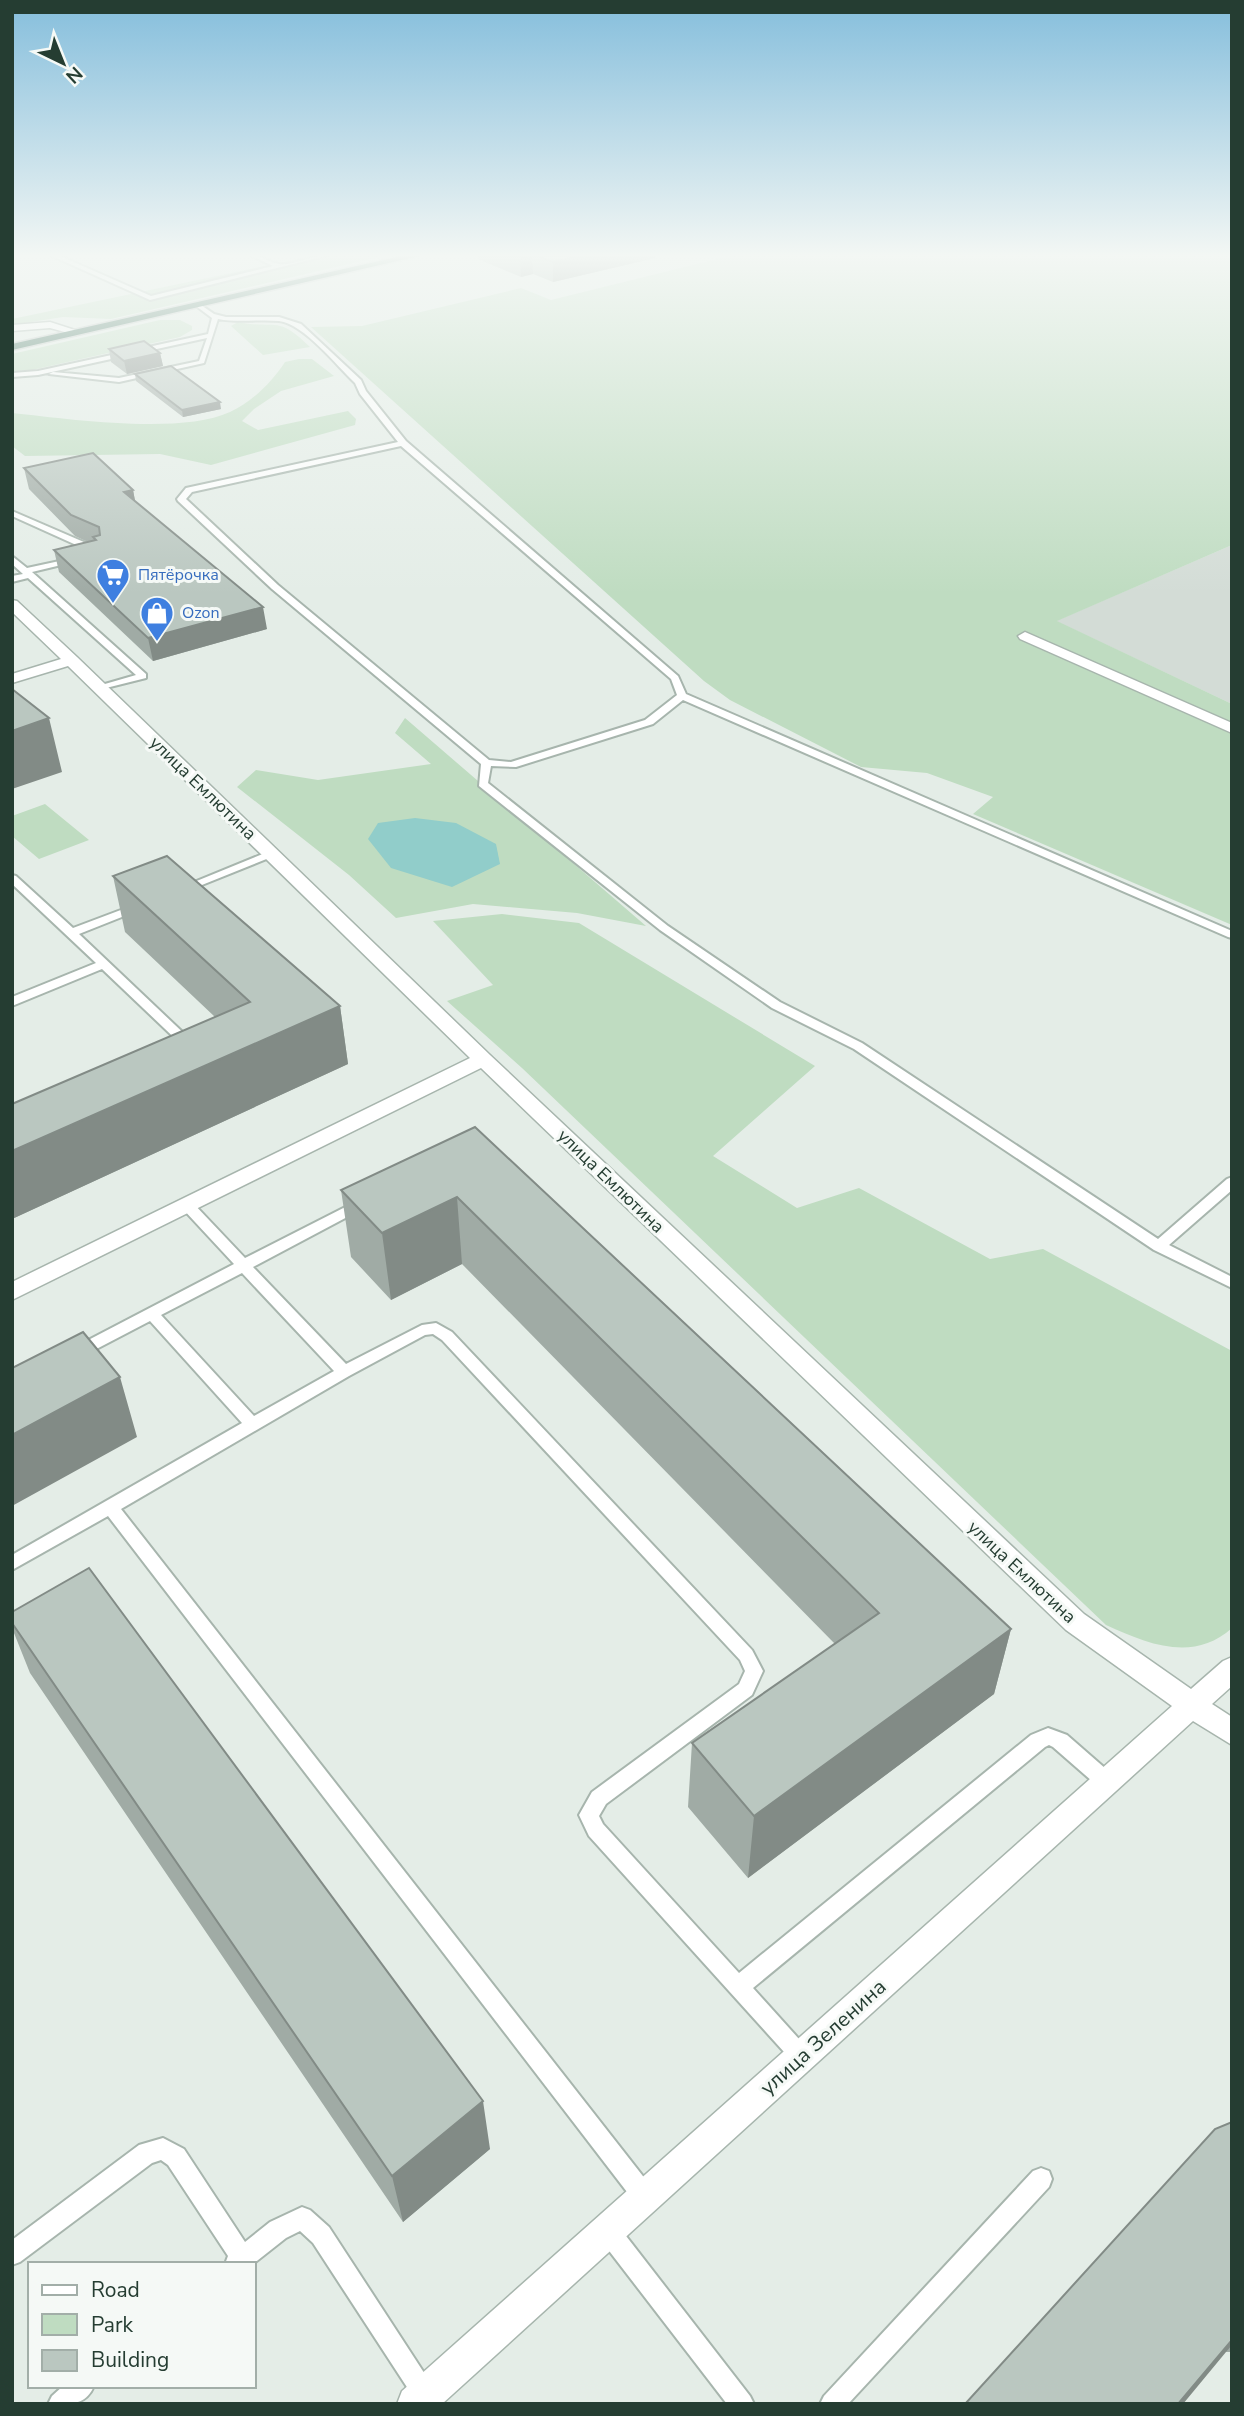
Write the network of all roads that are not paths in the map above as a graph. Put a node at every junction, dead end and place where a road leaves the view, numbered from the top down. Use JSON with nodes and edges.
{"nodes":[{"id":1,"x":57,"y":369,"type":"edge"},
{"id":2,"x":172,"y":369,"type":"edge"},
{"id":3,"x":344,"y":369,"type":"edge"},
{"id":4,"x":38,"y":373,"type":"junction"},
{"id":5,"x":12,"y":375,"type":"edge"},
{"id":6,"x":403,"y":443,"type":"junction"},
{"id":7,"x":12,"y":513,"type":"edge"},
{"id":8,"x":12,"y":559,"type":"edge"},
{"id":9,"x":27,"y":573,"type":"junction"},
{"id":10,"x":12,"y":579,"type":"edge"},
{"id":11,"x":12,"y":604,"type":"edge"},
{"id":12,"x":1025,"y":636,"type":"dead end"},
{"id":13,"x":72,"y":660,"type":"junction"},
{"id":14,"x":12,"y":680,"type":"edge"},
{"id":15,"x":101,"y":688,"type":"junction"},
{"id":16,"x":682,"y":695,"type":"junction"},
{"id":17,"x":1232,"y":729,"type":"edge"},
{"id":18,"x":486,"y":763,"type":"junction"},
{"id":19,"x":270,"y":854,"type":"junction"},
{"id":20,"x":12,"y":878,"type":"edge"},
{"id":21,"x":168,"y":894,"type":"edge"},
{"id":22,"x":156,"y":899,"type":"edge"},
{"id":23,"x":71,"y":933,"type":"junction"},
{"id":24,"x":1232,"y":935,"type":"edge"},
{"id":25,"x":104,"y":964,"type":"junction"},
{"id":26,"x":12,"y":1002,"type":"edge"},
{"id":27,"x":181,"y":1055,"type":"edge"},
{"id":28,"x":483,"y":1059,"type":"junction"},
{"id":29,"x":1232,"y":1182,"type":"edge"},
{"id":30,"x":376,"y":1196,"type":"edge"},
{"id":31,"x":187,"y":1205,"type":"junction"},
{"id":32,"x":1158,"y":1246,"type":"junction"},
{"id":33,"x":243,"y":1265,"type":"junction"},
{"id":34,"x":1232,"y":1283,"type":"edge"},
{"id":35,"x":12,"y":1292,"type":"edge"},
{"id":36,"x":151,"y":1313,"type":"junction"},
{"id":37,"x":59,"y":1362,"type":"edge"},
{"id":38,"x":344,"y":1372,"type":"junction"},
{"id":39,"x":253,"y":1425,"type":"junction"},
{"id":40,"x":110,"y":1507,"type":"junction"},
{"id":41,"x":12,"y":1563,"type":"edge"},
{"id":42,"x":1232,"y":1670,"type":"edge"},
{"id":43,"x":1192,"y":1705,"type":"junction"},
{"id":44,"x":1232,"y":1733,"type":"edge"},
{"id":45,"x":1107,"y":1782,"type":"junction"},
{"id":46,"x":738,"y":1987,"type":"junction"},
{"id":47,"x":801,"y":2056,"type":"junction"},
{"id":48,"x":1041,"y":2179,"type":"dead end"},
{"id":49,"x":645,"y":2197,"type":"junction"},
{"id":50,"x":608,"y":2231,"type":"junction"},
{"id":51,"x":12,"y":2254,"type":"edge"},
{"id":52,"x":238,"y":2261,"type":"edge"},
{"id":53,"x":80,"y":2388,"type":"edge"},
{"id":54,"x":420,"y":2399,"type":"edge"},
{"id":55,"x":60,"y":2404,"type":"edge"},
{"id":56,"x":743,"y":2404,"type":"edge"},
{"id":57,"x":832,"y":2404,"type":"edge"}],
"edges":[{"from":1,"to":4,"type":"lane"},
{"from":2,"to":4,"type":"lane"},
{"from":3,"to":6,"type":"lane"},
{"from":4,"to":5,"type":"lane"},
{"from":6,"to":16,"type":"lane"},
{"from":6,"to":18,"type":"lane"},
{"from":7,"to":9,"type":"lane"},
{"from":8,"to":9,"type":"lane"},
{"from":9,"to":10,"type":"lane"},
{"from":9,"to":15,"type":"lane"},
{"from":11,"to":13,"type":"street","name":"улица Емлютина"},
{"from":12,"to":17,"type":"street"},
{"from":13,"to":14,"type":"street"},
{"from":13,"to":15,"type":"street","name":"улица Емлютина"},
{"from":15,"to":19,"type":"street","name":"улица Емлютина"},
{"from":16,"to":18,"type":"lane"},
{"from":16,"to":24,"type":"lane"},
{"from":18,"to":32,"type":"lane"},
{"from":19,"to":21,"type":"lane"},
{"from":19,"to":28,"type":"street","name":"улица Емлютина"},
{"from":20,"to":23,"type":"lane"},
{"from":22,"to":23,"type":"lane"},
{"from":23,"to":25,"type":"lane"},
{"from":25,"to":26,"type":"lane"},
{"from":25,"to":27,"type":"lane"},
{"from":28,"to":31,"type":"street"},
{"from":28,"to":43,"type":"street","name":"улица Емлютина"},
{"from":29,"to":32,"type":"lane"},
{"from":30,"to":33,"type":"lane"},
{"from":31,"to":33,"type":"lane"},
{"from":31,"to":35,"type":"street"},
{"from":32,"to":34,"type":"lane"},
{"from":33,"to":36,"type":"lane"},
{"from":33,"to":38,"type":"lane"},
{"from":36,"to":37,"type":"lane"},
{"from":36,"to":39,"type":"lane"},
{"from":38,"to":39,"type":"lane"},
{"from":38,"to":46,"type":"lane"},
{"from":39,"to":40,"type":"lane"},
{"from":40,"to":41,"type":"lane"},
{"from":40,"to":49,"type":"lane"},
{"from":42,"to":43,"type":"street","name":"улица Зеленина"},
{"from":43,"to":44,"type":"street","name":"улица Емлютина"},
{"from":43,"to":45,"type":"street","name":"улица Зеленина"},
{"from":45,"to":46,"type":"lane"},
{"from":45,"to":47,"type":"street","name":"улица Зеленина"},
{"from":46,"to":47,"type":"lane"},
{"from":47,"to":49,"type":"street","name":"улица Зеленина"},
{"from":48,"to":57,"type":"lane"},
{"from":49,"to":50,"type":"street","name":"улица Зеленина"},
{"from":50,"to":54,"type":"street","name":"улица Зеленина"},
{"from":50,"to":56,"type":"lane"},
{"from":51,"to":52,"type":"lane"},
{"from":52,"to":54,"type":"lane"},
{"from":53,"to":55,"type":"lane"}]}
